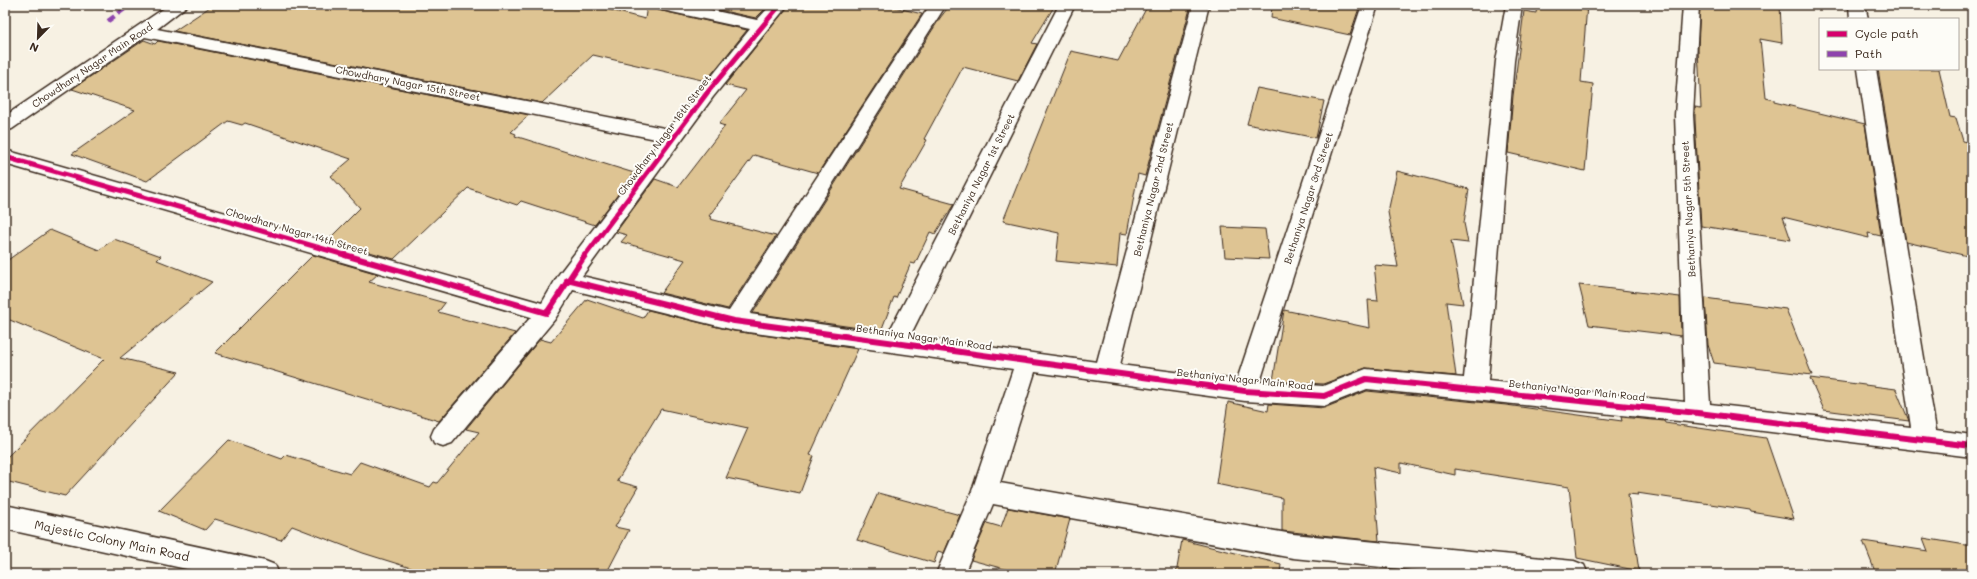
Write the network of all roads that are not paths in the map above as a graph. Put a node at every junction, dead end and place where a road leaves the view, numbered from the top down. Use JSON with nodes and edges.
{"nodes":[{"id":1,"x":180,"y":5,"type":"edge"},
{"id":2,"x":664,"y":5,"type":"edge"},
{"id":3,"x":780,"y":5,"type":"edge"},
{"id":4,"x":938,"y":5,"type":"edge"},
{"id":5,"x":1067,"y":5,"type":"edge"},
{"id":6,"x":1201,"y":5,"type":"edge"},
{"id":7,"x":1370,"y":5,"type":"edge"},
{"id":8,"x":1514,"y":5,"type":"edge"},
{"id":9,"x":1691,"y":5,"type":"edge"},
{"id":10,"x":1857,"y":5,"type":"edge"},
{"id":11,"x":1859,"y":18,"type":"edge"},
{"id":12,"x":761,"y":26,"type":"junction"},
{"id":13,"x":143,"y":31,"type":"junction"},
{"id":14,"x":1867,"y":70,"type":"edge"},
{"id":15,"x":5,"y":125,"type":"edge"},
{"id":16,"x":674,"y":136,"type":"junction"},
{"id":17,"x":5,"y":158,"type":"edge"},
{"id":18,"x":567,"y":280,"type":"junction"},
{"id":19,"x":547,"y":312,"type":"junction"},
{"id":20,"x":734,"y":321,"type":"junction"},
{"id":21,"x":895,"y":343,"type":"junction"},
{"id":22,"x":1027,"y":362,"type":"junction"},
{"id":23,"x":1106,"y":373,"type":"junction"},
{"id":24,"x":1474,"y":389,"type":"junction"},
{"id":25,"x":1246,"y":391,"type":"junction"},
{"id":26,"x":1698,"y":413,"type":"junction"},
{"id":27,"x":443,"y":436,"type":"dead end"},
{"id":28,"x":1925,"y":439,"type":"junction"},
{"id":29,"x":1972,"y":446,"type":"edge"},
{"id":30,"x":985,"y":491,"type":"junction"},
{"id":31,"x":5,"y":517,"type":"edge"},
{"id":32,"x":265,"y":574,"type":"edge"},
{"id":33,"x":950,"y":574,"type":"edge"},
{"id":34,"x":1574,"y":574,"type":"edge"}],
"edges":[{"from":1,"to":13,"type":"street","name":"Chowdhary Nagar Main Road"},
{"from":2,"to":12,"type":"street"},
{"from":3,"to":12,"type":"street","name":"Chowdhary Nagar 16th Street"},
{"from":4,"to":20,"type":"street"},
{"from":5,"to":21,"type":"street","name":"Bethaniya Nagar 1st Street"},
{"from":6,"to":23,"type":"street","name":"Bethaniya Nagar 2nd Street"},
{"from":7,"to":25,"type":"street","name":"Bethaniya Nagar 3rd Street"},
{"from":8,"to":24,"type":"street"},
{"from":9,"to":26,"type":"street","name":"Bethaniya Nagar 5th Street"},
{"from":10,"to":11,"type":"street"},
{"from":12,"to":16,"type":"street","name":"Chowdhary Nagar 16th Street"},
{"from":13,"to":15,"type":"street","name":"Chowdhary Nagar Main Road"},
{"from":13,"to":16,"type":"street","name":"Chowdhary Nagar 15th Street"},
{"from":14,"to":28,"type":"street"},
{"from":16,"to":18,"type":"street","name":"Chowdhary Nagar 16th Street"},
{"from":17,"to":19,"type":"street","name":"Chowdhary Nagar 14th Street"},
{"from":18,"to":19,"type":"street"},
{"from":18,"to":20,"type":"street","name":"Bethaniya Nagar Main Road"},
{"from":19,"to":27,"type":"street"},
{"from":20,"to":21,"type":"street","name":"Bethaniya Nagar Main Road"},
{"from":21,"to":22,"type":"street","name":"Bethaniya Nagar Main Road"},
{"from":22,"to":23,"type":"street","name":"Bethaniya Nagar Main Road"},
{"from":22,"to":30,"type":"street"},
{"from":23,"to":25,"type":"street","name":"Bethaniya Nagar Main Road"},
{"from":24,"to":25,"type":"street","name":"Bethaniya Nagar Main Road"},
{"from":24,"to":26,"type":"street","name":"Bethaniya Nagar Main Road"},
{"from":26,"to":28,"type":"street","name":"Bethaniya Nagar Main Road"},
{"from":28,"to":29,"type":"street","name":"Bethaniya Nagar Main Road"},
{"from":30,"to":33,"type":"street"},
{"from":30,"to":34,"type":"street"},
{"from":31,"to":32,"type":"street","name":"Majestic Colony Main Road"}]}
